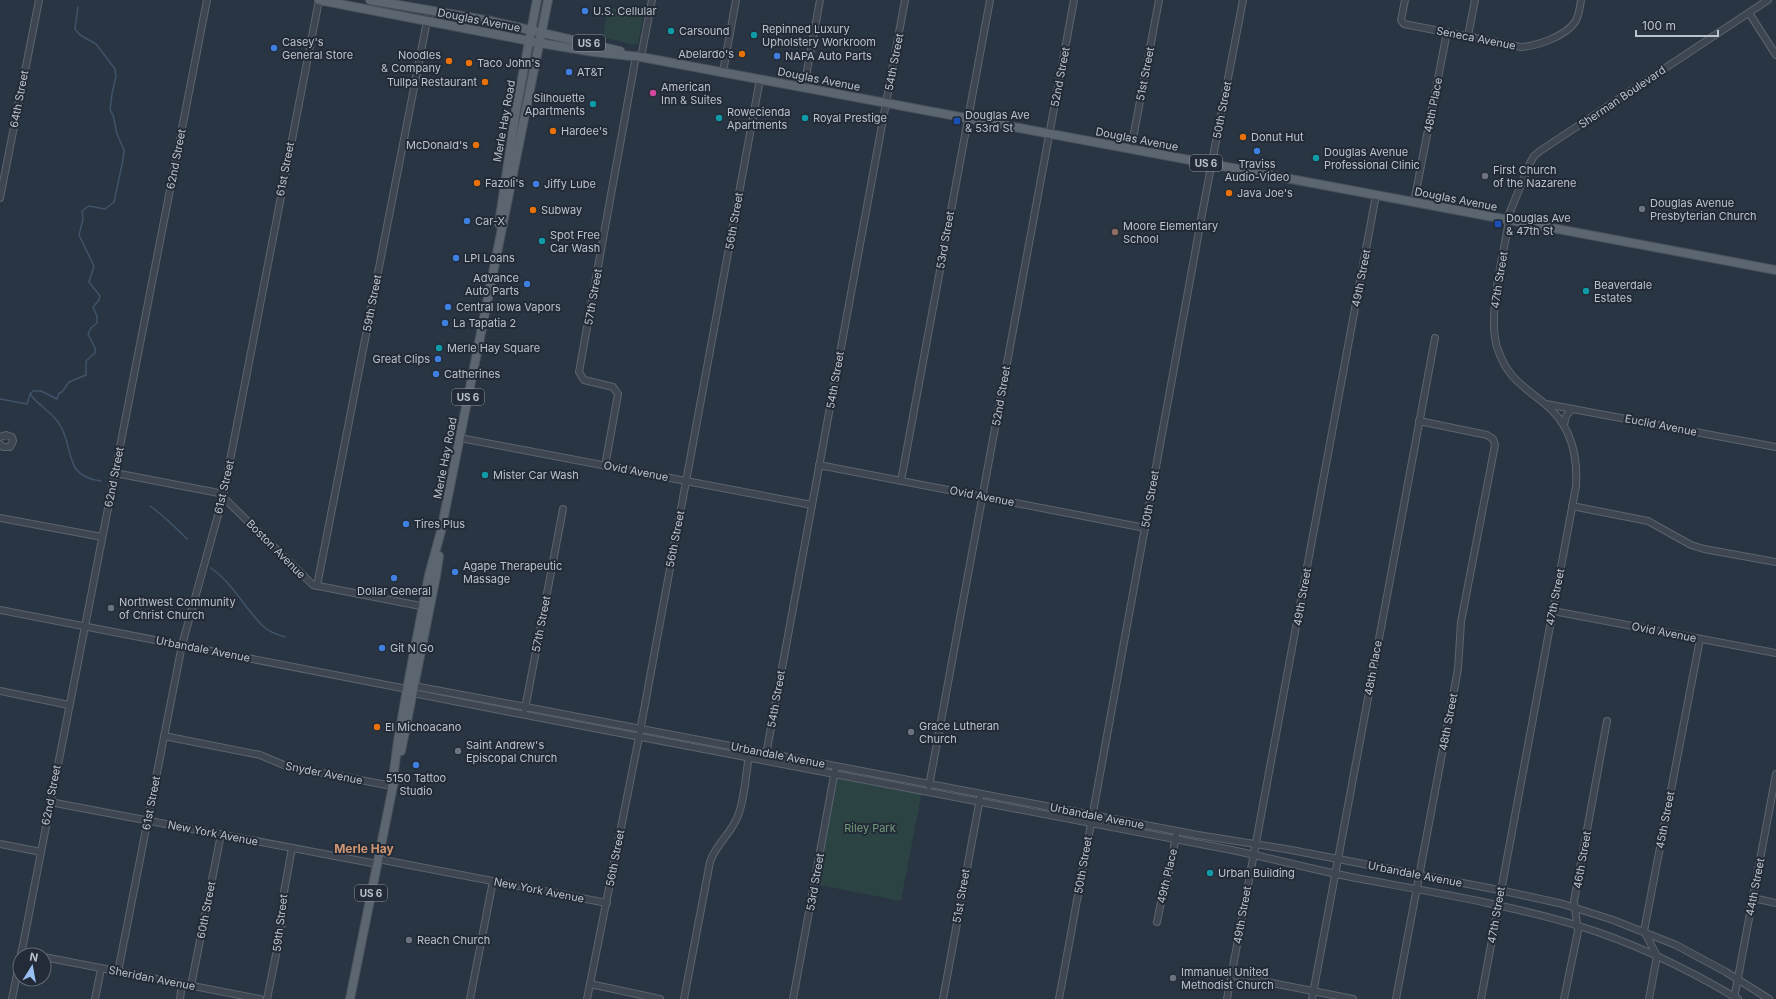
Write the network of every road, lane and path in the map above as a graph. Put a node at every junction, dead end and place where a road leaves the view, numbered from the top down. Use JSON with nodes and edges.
{"nodes":[{"id":1,"x":39,"y":0,"type":"edge"},
{"id":2,"x":207,"y":0,"type":"edge"},
{"id":3,"x":319,"y":0,"type":"edge"},
{"id":4,"x":370,"y":0,"type":"edge"},
{"id":5,"x":537,"y":0,"type":"edge"},
{"id":6,"x":548,"y":0,"type":"edge"},
{"id":7,"x":652,"y":0,"type":"edge"},
{"id":8,"x":736,"y":0,"type":"edge"},
{"id":9,"x":820,"y":0,"type":"edge"},
{"id":10,"x":905,"y":0,"type":"edge"},
{"id":11,"x":990,"y":0,"type":"edge"},
{"id":12,"x":1074,"y":0,"type":"edge"},
{"id":13,"x":1159,"y":0,"type":"edge"},
{"id":14,"x":1243,"y":0,"type":"edge"},
{"id":15,"x":1405,"y":0,"type":"edge"},
{"id":16,"x":1475,"y":0,"type":"edge"},
{"id":17,"x":1581,"y":0,"type":"edge"},
{"id":18,"x":1768,"y":0,"type":"edge"},
{"id":19,"x":428,"y":11,"type":"junction"},
{"id":20,"x":1749,"y":13,"type":"junction"},
{"id":21,"x":427,"y":20,"type":"junction"},
{"id":22,"x":531,"y":30,"type":"junction"},
{"id":23,"x":542,"y":32,"type":"junction"},
{"id":24,"x":1447,"y":32,"type":"junction"},
{"id":25,"x":1468,"y":36,"type":"junction"},
{"id":26,"x":529,"y":41,"type":"junction"},
{"id":27,"x":540,"y":43,"type":"junction"},
{"id":28,"x":1776,"y":55,"type":"edge"},
{"id":29,"x":638,"y":56,"type":"junction"},
{"id":30,"x":723,"y":72,"type":"junction"},
{"id":31,"x":760,"y":79,"type":"junction"},
{"id":32,"x":804,"y":87,"type":"junction"},
{"id":33,"x":886,"y":103,"type":"junction"},
{"id":34,"x":967,"y":118,"type":"junction"},
{"id":35,"x":1049,"y":133,"type":"junction"},
{"id":36,"x":1131,"y":149,"type":"junction"},
{"id":37,"x":1212,"y":164,"type":"junction"},
{"id":38,"x":1376,"y":195,"type":"junction"},
{"id":39,"x":0,"y":198,"type":"edge"},
{"id":40,"x":1414,"y":202,"type":"junction"},
{"id":41,"x":1508,"y":220,"type":"junction"},
{"id":42,"x":497,"y":247,"type":"junction"},
{"id":43,"x":1776,"y":270,"type":"edge"},
{"id":44,"x":1435,"y":338,"type":"dead end"},
{"id":45,"x":1546,"y":404,"type":"junction"},
{"id":46,"x":1572,"y":409,"type":"junction"},
{"id":47,"x":1419,"y":421,"type":"junction"},
{"id":48,"x":1564,"y":425,"type":"junction"},
{"id":49,"x":0,"y":437,"type":"edge"},
{"id":50,"x":460,"y":438,"type":"junction"},
{"id":51,"x":0,"y":444,"type":"edge"},
{"id":52,"x":1776,"y":447,"type":"edge"},
{"id":53,"x":819,"y":465,"type":"junction"},
{"id":54,"x":605,"y":466,"type":"junction"},
{"id":55,"x":115,"y":472,"type":"junction"},
{"id":56,"x":686,"y":481,"type":"junction"},
{"id":57,"x":901,"y":481,"type":"junction"},
{"id":58,"x":223,"y":495,"type":"junction"},
{"id":59,"x":982,"y":496,"type":"junction"},
{"id":60,"x":812,"y":505,"type":"junction"},
{"id":61,"x":1572,"y":506,"type":"junction"},
{"id":62,"x":563,"y":509,"type":"dead end"},
{"id":63,"x":0,"y":518,"type":"edge"},
{"id":64,"x":1145,"y":528,"type":"junction"},
{"id":65,"x":102,"y":537,"type":"junction"},
{"id":66,"x":1776,"y":562,"type":"edge"},
{"id":67,"x":317,"y":586,"type":"junction"},
{"id":68,"x":426,"y":607,"type":"junction"},
{"id":69,"x":0,"y":610,"type":"edge"},
{"id":70,"x":1552,"y":610,"type":"junction"},
{"id":71,"x":84,"y":626,"type":"junction"},
{"id":72,"x":1700,"y":639,"type":"junction"},
{"id":73,"x":182,"y":645,"type":"junction"},
{"id":74,"x":1776,"y":653,"type":"edge"},
{"id":75,"x":411,"y":689,"type":"junction"},
{"id":76,"x":0,"y":691,"type":"edge"},
{"id":77,"x":69,"y":705,"type":"junction"},
{"id":78,"x":525,"y":707,"type":"junction"},
{"id":79,"x":524,"y":715,"type":"junction"},
{"id":80,"x":1607,"y":721,"type":"dead end"},
{"id":81,"x":640,"y":729,"type":"junction"},
{"id":82,"x":164,"y":736,"type":"junction"},
{"id":83,"x":638,"y":736,"type":"junction"},
{"id":84,"x":750,"y":750,"type":"junction"},
{"id":85,"x":766,"y":753,"type":"junction"},
{"id":86,"x":749,"y":758,"type":"junction"},
{"id":87,"x":765,"y":761,"type":"junction"},
{"id":88,"x":836,"y":766,"type":"junction"},
{"id":89,"x":835,"y":774,"type":"junction"},
{"id":90,"x":1776,"y":774,"type":"edge"},
{"id":91,"x":929,"y":784,"type":"junction"},
{"id":92,"x":392,"y":786,"type":"junction"},
{"id":93,"x":928,"y":792,"type":"junction"},
{"id":94,"x":980,"y":794,"type":"junction"},
{"id":95,"x":50,"y":802,"type":"junction"},
{"id":96,"x":979,"y":802,"type":"junction"},
{"id":97,"x":1092,"y":815,"type":"junction"},
{"id":98,"x":148,"y":820,"type":"junction"},
{"id":99,"x":1091,"y":823,"type":"junction"},
{"id":100,"x":1176,"y":831,"type":"junction"},
{"id":101,"x":221,"y":834,"type":"junction"},
{"id":102,"x":1175,"y":839,"type":"junction"},
{"id":103,"x":1256,"y":843,"type":"junction"},
{"id":104,"x":0,"y":844,"type":"edge"},
{"id":105,"x":292,"y":848,"type":"junction"},
{"id":106,"x":40,"y":852,"type":"junction"},
{"id":107,"x":1254,"y":854,"type":"junction"},
{"id":108,"x":1338,"y":859,"type":"junction"},
{"id":109,"x":377,"y":861,"type":"junction"},
{"id":110,"x":1334,"y":873,"type":"junction"},
{"id":111,"x":1419,"y":875,"type":"junction"},
{"id":112,"x":493,"y":881,"type":"junction"},
{"id":113,"x":1416,"y":889,"type":"junction"},
{"id":114,"x":1501,"y":890,"type":"junction"},
{"id":115,"x":1753,"y":898,"type":"junction"},
{"id":116,"x":606,"y":903,"type":"junction"},
{"id":117,"x":1776,"y":903,"type":"edge"},
{"id":118,"x":1498,"y":906,"type":"junction"},
{"id":119,"x":1575,"y":908,"type":"junction"},
{"id":120,"x":1157,"y":922,"type":"dead end"},
{"id":121,"x":1577,"y":925,"type":"junction"},
{"id":122,"x":1644,"y":932,"type":"junction"},
{"id":123,"x":23,"y":947,"type":"edge"},
{"id":124,"x":1656,"y":956,"type":"junction"},
{"id":125,"x":52,"y":959,"type":"edge"},
{"id":126,"x":101,"y":969,"type":"junction"},
{"id":127,"x":118,"y":972,"type":"junction"},
{"id":128,"x":1232,"y":975,"type":"junction"},
{"id":129,"x":1738,"y":979,"type":"junction"},
{"id":130,"x":182,"y":984,"type":"junction"},
{"id":131,"x":590,"y":984,"type":"junction"},
{"id":132,"x":191,"y":986,"type":"junction"},
{"id":133,"x":15,"y":987,"type":"edge"},
{"id":134,"x":1313,"y":991,"type":"junction"},
{"id":135,"x":1735,"y":998,"type":"edge"},
{"id":136,"x":12,"y":999,"type":"edge"},
{"id":137,"x":95,"y":999,"type":"edge"},
{"id":138,"x":180,"y":999,"type":"edge"},
{"id":139,"x":260,"y":999,"type":"edge"},
{"id":140,"x":267,"y":999,"type":"edge"},
{"id":141,"x":350,"y":999,"type":"edge"},
{"id":142,"x":470,"y":999,"type":"edge"},
{"id":143,"x":587,"y":999,"type":"edge"},
{"id":144,"x":660,"y":999,"type":"edge"},
{"id":145,"x":684,"y":999,"type":"edge"},
{"id":146,"x":793,"y":999,"type":"edge"},
{"id":147,"x":943,"y":999,"type":"edge"},
{"id":148,"x":1059,"y":999,"type":"edge"},
{"id":149,"x":1227,"y":999,"type":"edge"},
{"id":150,"x":1312,"y":999,"type":"edge"},
{"id":151,"x":1353,"y":999,"type":"edge"},
{"id":152,"x":1396,"y":999,"type":"edge"},
{"id":153,"x":1481,"y":999,"type":"edge"},
{"id":154,"x":1564,"y":999,"type":"edge"},
{"id":155,"x":1649,"y":999,"type":"edge"},
{"id":156,"x":1769,"y":999,"type":"edge"}],
"edges":[{"from":1,"to":39,"type":"street","name":"64th Street"},
{"from":2,"to":55,"type":"street","name":"62nd Street"},
{"from":3,"to":21,"type":"main road","name":"Douglas Avenue"},
{"from":3,"to":58,"type":"street","name":"61st Street"},
{"from":4,"to":19,"type":"main road","name":"Douglas Avenue"},
{"from":5,"to":22,"type":"main road","name":"Merle Hay Road"},
{"from":6,"to":23,"type":"main road","name":"Merle Hay Road"},
{"from":7,"to":29,"type":"street","name":"57th Street"},
{"from":8,"to":30,"type":"street"},
{"from":9,"to":32,"type":"street"},
{"from":10,"to":33,"type":"street","name":"54th Street"},
{"from":11,"to":34,"type":"street","name":"53rd Street"},
{"from":12,"to":35,"type":"street","name":"52nd Street"},
{"from":13,"to":36,"type":"street","name":"51st Street"},
{"from":14,"to":37,"type":"street","name":"50th Street"},
{"from":15,"to":24,"type":"street","name":"Seneca Avenue"},
{"from":16,"to":25,"type":"street"},
{"from":17,"to":25,"type":"street","name":"Seneca Avenue"},
{"from":18,"to":20,"type":"street","name":"Sherman Boulevard"},
{"from":19,"to":21,"type":"street","name":"59th Street"},
{"from":19,"to":22,"type":"main road","name":"Douglas Avenue"},
{"from":20,"to":28,"type":"street"},
{"from":20,"to":41,"type":"street","name":"Sherman Boulevard"},
{"from":21,"to":26,"type":"main road","name":"Douglas Avenue"},
{"from":21,"to":67,"type":"street","name":"59th Street"},
{"from":22,"to":23,"type":"main road","name":"Douglas Avenue","number":"US 6"},
{"from":22,"to":26,"type":"main road","name":"Merle Hay Road","number":"US 6"},
{"from":23,"to":27,"type":"main road","name":"Merle Hay Road"},
{"from":23,"to":29,"type":"main road","name":"Douglas Avenue","number":"US 6"},
{"from":24,"to":25,"type":"street","name":"Seneca Avenue"},
{"from":24,"to":40,"type":"street","name":"48th Place"},
{"from":26,"to":27,"type":"main road","name":"Douglas Avenue"},
{"from":26,"to":42,"type":"main road","name":"Merle Hay Road","number":"US 6"},
{"from":27,"to":29,"type":"main road","name":"Douglas Avenue","number":"US 6"},
{"from":27,"to":42,"type":"main road","name":"Merle Hay Road","number":"US 6"},
{"from":29,"to":30,"type":"main road","name":"Douglas Avenue","number":"US 6"},
{"from":29,"to":54,"type":"street","name":"57th Street"},
{"from":30,"to":31,"type":"main road","name":"Douglas Avenue","number":"US 6"},
{"from":31,"to":32,"type":"main road","name":"Douglas Avenue","number":"US 6"},
{"from":31,"to":56,"type":"street","name":"56th Street"},
{"from":32,"to":33,"type":"main road","name":"Douglas Avenue","number":"US 6"},
{"from":33,"to":34,"type":"main road","name":"Douglas Avenue","number":"US 6"},
{"from":33,"to":53,"type":"street","name":"54th Street"},
{"from":34,"to":35,"type":"main road","name":"Douglas Avenue","number":"US 6"},
{"from":34,"to":57,"type":"street","name":"53rd Street"},
{"from":35,"to":36,"type":"main road","name":"Douglas Avenue","number":"US 6"},
{"from":35,"to":59,"type":"street","name":"52nd Street"},
{"from":36,"to":37,"type":"main road","name":"Douglas Avenue","number":"US 6"},
{"from":37,"to":38,"type":"main road","name":"Douglas Avenue","number":"US 6"},
{"from":37,"to":64,"type":"street","name":"50th Street"},
{"from":38,"to":40,"type":"main road","name":"Douglas Avenue","number":"US 6"},
{"from":38,"to":103,"type":"street","name":"49th Street"},
{"from":40,"to":41,"type":"main road","name":"Douglas Avenue","number":"US 6"},
{"from":41,"to":43,"type":"main road","name":"Douglas Avenue","number":"US 6"},
{"from":41,"to":45,"type":"street","name":"47th Street"},
{"from":42,"to":50,"type":"main road","name":"Merle Hay Road","number":"US 6"},
{"from":44,"to":47,"type":"street","name":"48th Place"},
{"from":45,"to":46,"type":"street","name":"Euclid Avenue"},
{"from":45,"to":48,"type":"street","name":"47th Street"},
{"from":46,"to":48,"type":"street"},
{"from":46,"to":52,"type":"street","name":"Euclid Avenue"},
{"from":47,"to":108,"type":"street","name":"48th Place"},
{"from":47,"to":111,"type":"street","name":"48th Street"},
{"from":48,"to":61,"type":"street","name":"47th Street"},
{"from":49,"to":51,"type":"street"},
{"from":50,"to":54,"type":"street","name":"Ovid Avenue"},
{"from":50,"to":68,"type":"main road","name":"Merle Hay Road","number":"US 6"},
{"from":53,"to":57,"type":"street","name":"Ovid Avenue"},
{"from":53,"to":60,"type":"street","name":"54th Street"},
{"from":54,"to":56,"type":"street","name":"Ovid Avenue"},
{"from":55,"to":58,"type":"street"},
{"from":55,"to":65,"type":"street","name":"62nd Street"},
{"from":56,"to":60,"type":"street","name":"Ovid Avenue"},
{"from":56,"to":81,"type":"street","name":"56th Street"},
{"from":57,"to":59,"type":"street","name":"Ovid Avenue"},
{"from":58,"to":67,"type":"street","name":"Boston Avenue"},
{"from":58,"to":73,"type":"street","name":"61st Street"},
{"from":59,"to":64,"type":"street","name":"Ovid Avenue"},
{"from":59,"to":91,"type":"street","name":"52nd Street"},
{"from":60,"to":85,"type":"street","name":"54th Street"},
{"from":61,"to":66,"type":"street"},
{"from":61,"to":70,"type":"street","name":"47th Street"},
{"from":62,"to":78,"type":"street","name":"57th Street"},
{"from":63,"to":65,"type":"street"},
{"from":64,"to":97,"type":"street","name":"50th Street"},
{"from":65,"to":71,"type":"street","name":"62nd Street"},
{"from":67,"to":68,"type":"street","name":"Boston Avenue"},
{"from":68,"to":75,"type":"main road","name":"Merle Hay Road","number":"US 6"},
{"from":69,"to":71,"type":"street","name":"Urbandale Avenue"},
{"from":70,"to":72,"type":"street","name":"Ovid Avenue"},
{"from":70,"to":114,"type":"street","name":"47th Street"},
{"from":71,"to":73,"type":"street","name":"Urbandale Avenue"},
{"from":71,"to":77,"type":"street","name":"62nd Street"},
{"from":72,"to":74,"type":"street","name":"Ovid Avenue"},
{"from":72,"to":122,"type":"street","name":"45th Street"},
{"from":73,"to":75,"type":"street","name":"Urbandale Avenue"},
{"from":73,"to":82,"type":"street","name":"61st Street"},
{"from":75,"to":78,"type":"street","name":"Urbandale Avenue"},
{"from":75,"to":79,"type":"street","name":"Urbandale Avenue"},
{"from":75,"to":92,"type":"main road","name":"Merle Hay Road","number":"US 6"},
{"from":76,"to":77,"type":"street"},
{"from":77,"to":95,"type":"street","name":"62nd Street"},
{"from":78,"to":79,"type":"street","name":"57th Street"},
{"from":78,"to":81,"type":"street","name":"Urbandale Avenue"},
{"from":79,"to":83,"type":"street","name":"Urbandale Avenue"},
{"from":80,"to":119,"type":"street","name":"46th Street"},
{"from":81,"to":83,"type":"street","name":"56th Street"},
{"from":81,"to":84,"type":"street","name":"Urbandale Avenue"},
{"from":82,"to":92,"type":"street","name":"Snyder Avenue"},
{"from":82,"to":98,"type":"street","name":"61st Street"},
{"from":83,"to":86,"type":"street","name":"Urbandale Avenue"},
{"from":83,"to":116,"type":"street","name":"56th Street"},
{"from":84,"to":85,"type":"street","name":"Urbandale Avenue"},
{"from":84,"to":86,"type":"street"},
{"from":85,"to":87,"type":"street","name":"54th Street"},
{"from":85,"to":88,"type":"street","name":"Urbandale Avenue"},
{"from":86,"to":87,"type":"street","name":"Urbandale Avenue"},
{"from":86,"to":145,"type":"street"},
{"from":87,"to":89,"type":"street","name":"Urbandale Avenue"},
{"from":88,"to":89,"type":"street","name":"53rd Street"},
{"from":88,"to":91,"type":"street","name":"Urbandale Avenue"},
{"from":89,"to":93,"type":"street","name":"Urbandale Avenue"},
{"from":89,"to":146,"type":"street","name":"53rd Street"},
{"from":90,"to":115,"type":"street","name":"44th Street"},
{"from":91,"to":93,"type":"street","name":"52nd Street"},
{"from":91,"to":94,"type":"street","name":"Urbandale Avenue"},
{"from":92,"to":109,"type":"main road","name":"Merle Hay Road","number":"US 6"},
{"from":93,"to":96,"type":"street","name":"Urbandale Avenue"},
{"from":94,"to":96,"type":"street","name":"51st Street"},
{"from":94,"to":97,"type":"street","name":"Urbandale Avenue"},
{"from":95,"to":98,"type":"street","name":"New York Avenue"},
{"from":95,"to":106,"type":"street","name":"62nd Street"},
{"from":96,"to":99,"type":"street","name":"Urbandale Avenue"},
{"from":96,"to":147,"type":"street","name":"51st Street"},
{"from":97,"to":99,"type":"street","name":"50th Street"},
{"from":97,"to":100,"type":"street","name":"Urbandale Avenue"},
{"from":98,"to":101,"type":"street","name":"New York Avenue"},
{"from":98,"to":127,"type":"street","name":"61st Street"},
{"from":99,"to":102,"type":"street","name":"Urbandale Avenue"},
{"from":99,"to":148,"type":"street","name":"50th Street"},
{"from":100,"to":102,"type":"street","name":"49th Place"},
{"from":100,"to":103,"type":"street","name":"Urbandale Avenue"},
{"from":101,"to":105,"type":"street","name":"New York Avenue"},
{"from":101,"to":132,"type":"street","name":"60th Street"},
{"from":102,"to":107,"type":"street","name":"Urbandale Avenue"},
{"from":102,"to":120,"type":"street","name":"49th Place"},
{"from":103,"to":107,"type":"street","name":"49th Street"},
{"from":103,"to":108,"type":"street","name":"Urbandale Avenue"},
{"from":104,"to":106,"type":"street"},
{"from":105,"to":109,"type":"street","name":"New York Avenue"},
{"from":105,"to":140,"type":"street","name":"59th Street"},
{"from":106,"to":123,"type":"street","name":"62nd Street"},
{"from":107,"to":110,"type":"street","name":"Urbandale Avenue"},
{"from":107,"to":128,"type":"street","name":"49th Street"},
{"from":108,"to":110,"type":"street","name":"48th Place"},
{"from":108,"to":111,"type":"street","name":"Urbandale Avenue"},
{"from":109,"to":112,"type":"street","name":"New York Avenue"},
{"from":109,"to":141,"type":"main road","name":"Merle Hay Road","number":"US 6"},
{"from":110,"to":113,"type":"street","name":"Urbandale Avenue"},
{"from":110,"to":134,"type":"street","name":"48th Place"},
{"from":111,"to":113,"type":"street","name":"48th Street"},
{"from":111,"to":114,"type":"street","name":"Urbandale Avenue"},
{"from":112,"to":116,"type":"street","name":"New York Avenue"},
{"from":112,"to":142,"type":"street"},
{"from":113,"to":118,"type":"street","name":"Urbandale Avenue"},
{"from":113,"to":152,"type":"street","name":"48th Street"},
{"from":114,"to":118,"type":"street","name":"47th Street"},
{"from":114,"to":119,"type":"street","name":"Urbandale Avenue"},
{"from":115,"to":117,"type":"street"},
{"from":115,"to":129,"type":"street","name":"44th Street"},
{"from":116,"to":131,"type":"street","name":"56th Street"},
{"from":118,"to":121,"type":"street","name":"Urbandale Avenue"},
{"from":118,"to":153,"type":"street","name":"47th Street"},
{"from":119,"to":121,"type":"street","name":"46th Street"},
{"from":119,"to":122,"type":"street","name":"Urbandale Avenue"},
{"from":121,"to":124,"type":"street","name":"Urbandale Avenue"},
{"from":121,"to":154,"type":"street","name":"46th Street"},
{"from":122,"to":124,"type":"street"},
{"from":122,"to":129,"type":"street","name":"Urbandale Avenue"},
{"from":124,"to":135,"type":"street","name":"Urbandale Avenue"},
{"from":124,"to":155,"type":"street"},
{"from":125,"to":126,"type":"street","name":"Sheridan Avenue"},
{"from":126,"to":127,"type":"street","name":"Sheridan Avenue"},
{"from":126,"to":137,"type":"street"},
{"from":127,"to":130,"type":"street","name":"Sheridan Avenue"},
{"from":128,"to":134,"type":"street"},
{"from":128,"to":149,"type":"street","name":"49th Street"},
{"from":129,"to":135,"type":"street","name":"44th Street"},
{"from":129,"to":156,"type":"street","name":"Urbandale Avenue"},
{"from":130,"to":132,"type":"street","name":"Sheridan Avenue"},
{"from":130,"to":138,"type":"street"},
{"from":131,"to":143,"type":"street","name":"56th Street"},
{"from":131,"to":144,"type":"street"},
{"from":132,"to":139,"type":"street","name":"Sheridan Avenue"},
{"from":133,"to":136,"type":"street","name":"62nd Street"},
{"from":134,"to":150,"type":"street","name":"48th Place"},
{"from":134,"to":151,"type":"street"}]}
